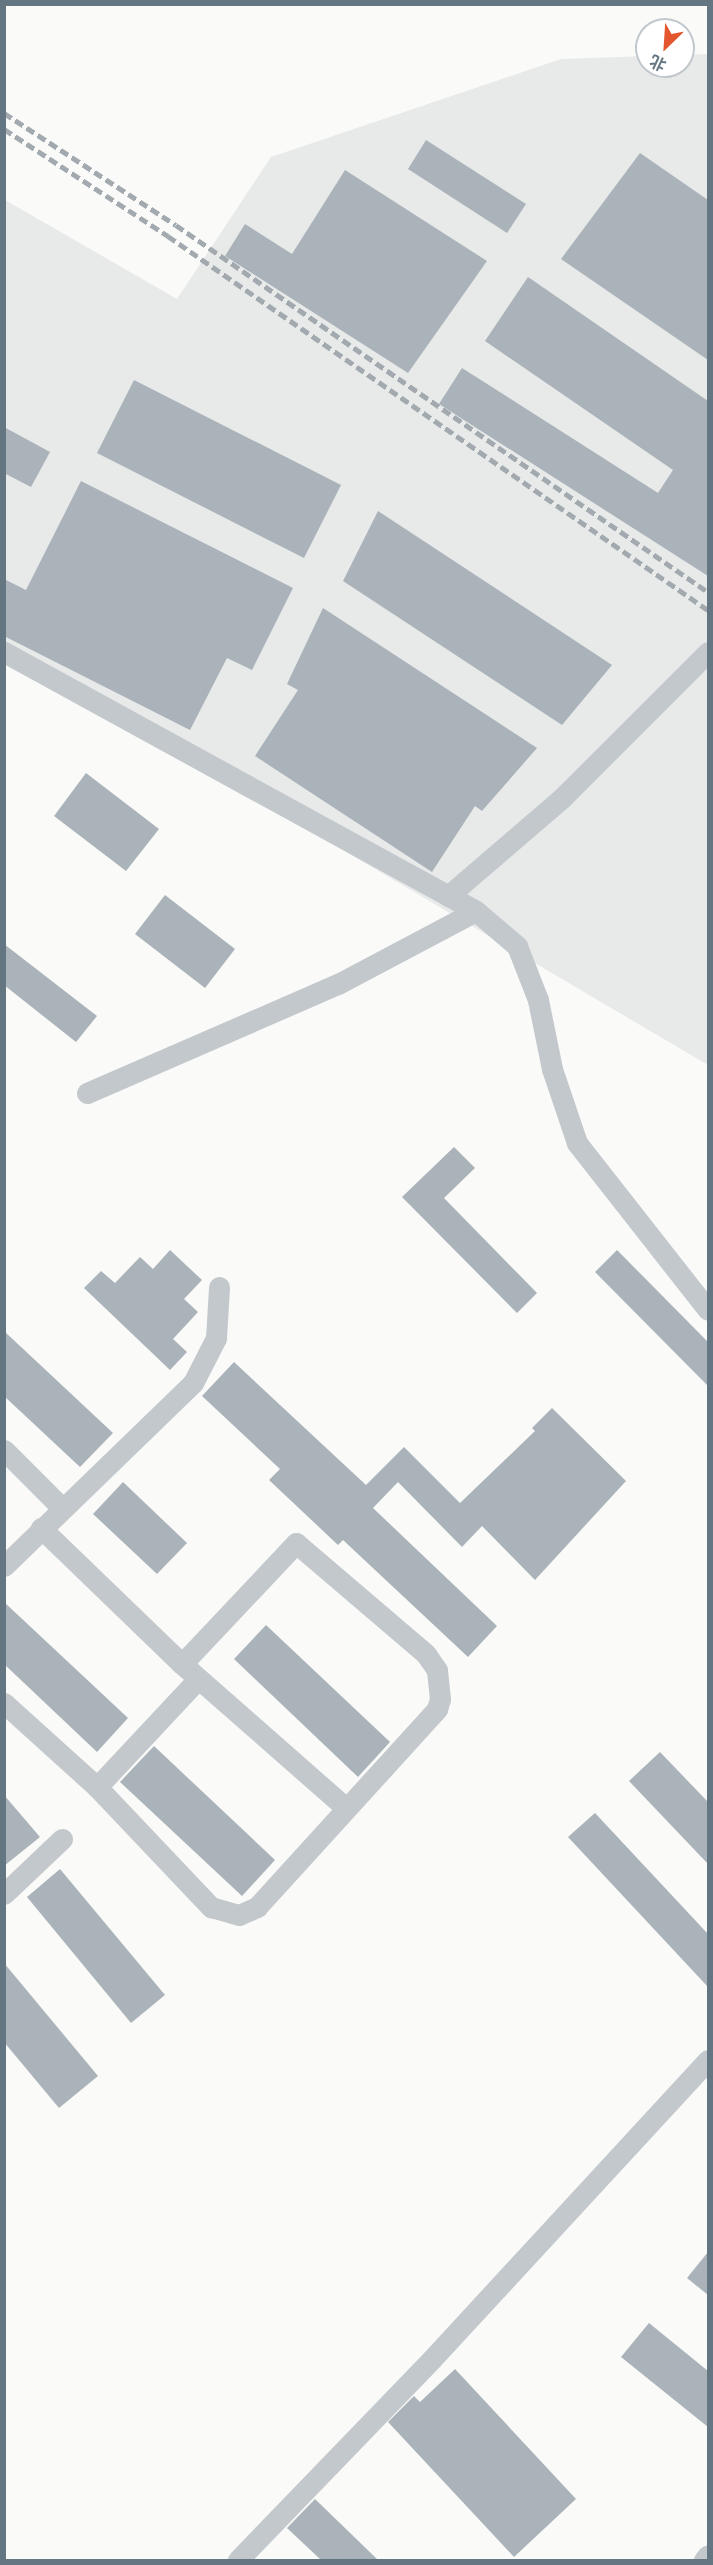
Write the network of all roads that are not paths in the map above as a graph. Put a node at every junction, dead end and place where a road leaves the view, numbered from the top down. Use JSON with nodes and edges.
{"nodes":[{"id":1,"x":4,"y":652,"type":"edge"},
{"id":2,"x":708,"y":652,"type":"edge"},
{"id":3,"x":448,"y":896,"type":"junction"},
{"id":4,"x":476,"y":911,"type":"junction"},
{"id":5,"x":87,"y":1094,"type":"dead end"},
{"id":6,"x":219,"y":1287,"type":"dead end"},
{"id":7,"x":708,"y":1310,"type":"edge"},
{"id":8,"x":4,"y":1450,"type":"edge"},
{"id":9,"x":61,"y":1507,"type":"junction"},
{"id":10,"x":41,"y":1528,"type":"junction"},
{"id":11,"x":4,"y":1566,"type":"edge"},
{"id":12,"x":182,"y":1664,"type":"junction"},
{"id":13,"x":198,"y":1679,"type":"junction"},
{"id":14,"x":4,"y":1703,"type":"edge"},
{"id":15,"x":97,"y":1787,"type":"junction"},
{"id":16,"x":345,"y":1808,"type":"junction"},
{"id":17,"x":62,"y":1839,"type":"dead end"},
{"id":18,"x":4,"y":1894,"type":"edge"},
{"id":19,"x":708,"y":2060,"type":"edge"},
{"id":20,"x":708,"y":2555,"type":"edge"},
{"id":21,"x":238,"y":2560,"type":"edge"},
{"id":22,"x":704,"y":2560,"type":"edge"}],
"edges":[{"from":1,"to":3,"type":"street"},
{"from":2,"to":3,"type":"street"},
{"from":3,"to":4,"type":"street"},
{"from":4,"to":5,"type":"street"},
{"from":4,"to":7,"type":"street"},
{"from":6,"to":9,"type":"street"},
{"from":8,"to":9,"type":"street"},
{"from":9,"to":10,"type":"street"},
{"from":10,"to":11,"type":"street"},
{"from":10,"to":12,"type":"street"},
{"from":12,"to":13,"type":"street"},
{"from":12,"to":16,"type":"street"},
{"from":13,"to":15,"type":"street"},
{"from":13,"to":16,"type":"street"},
{"from":14,"to":15,"type":"street"},
{"from":15,"to":16,"type":"street"},
{"from":17,"to":18,"type":"street"},
{"from":19,"to":21,"type":"street"},
{"from":20,"to":22,"type":"street"}]}
